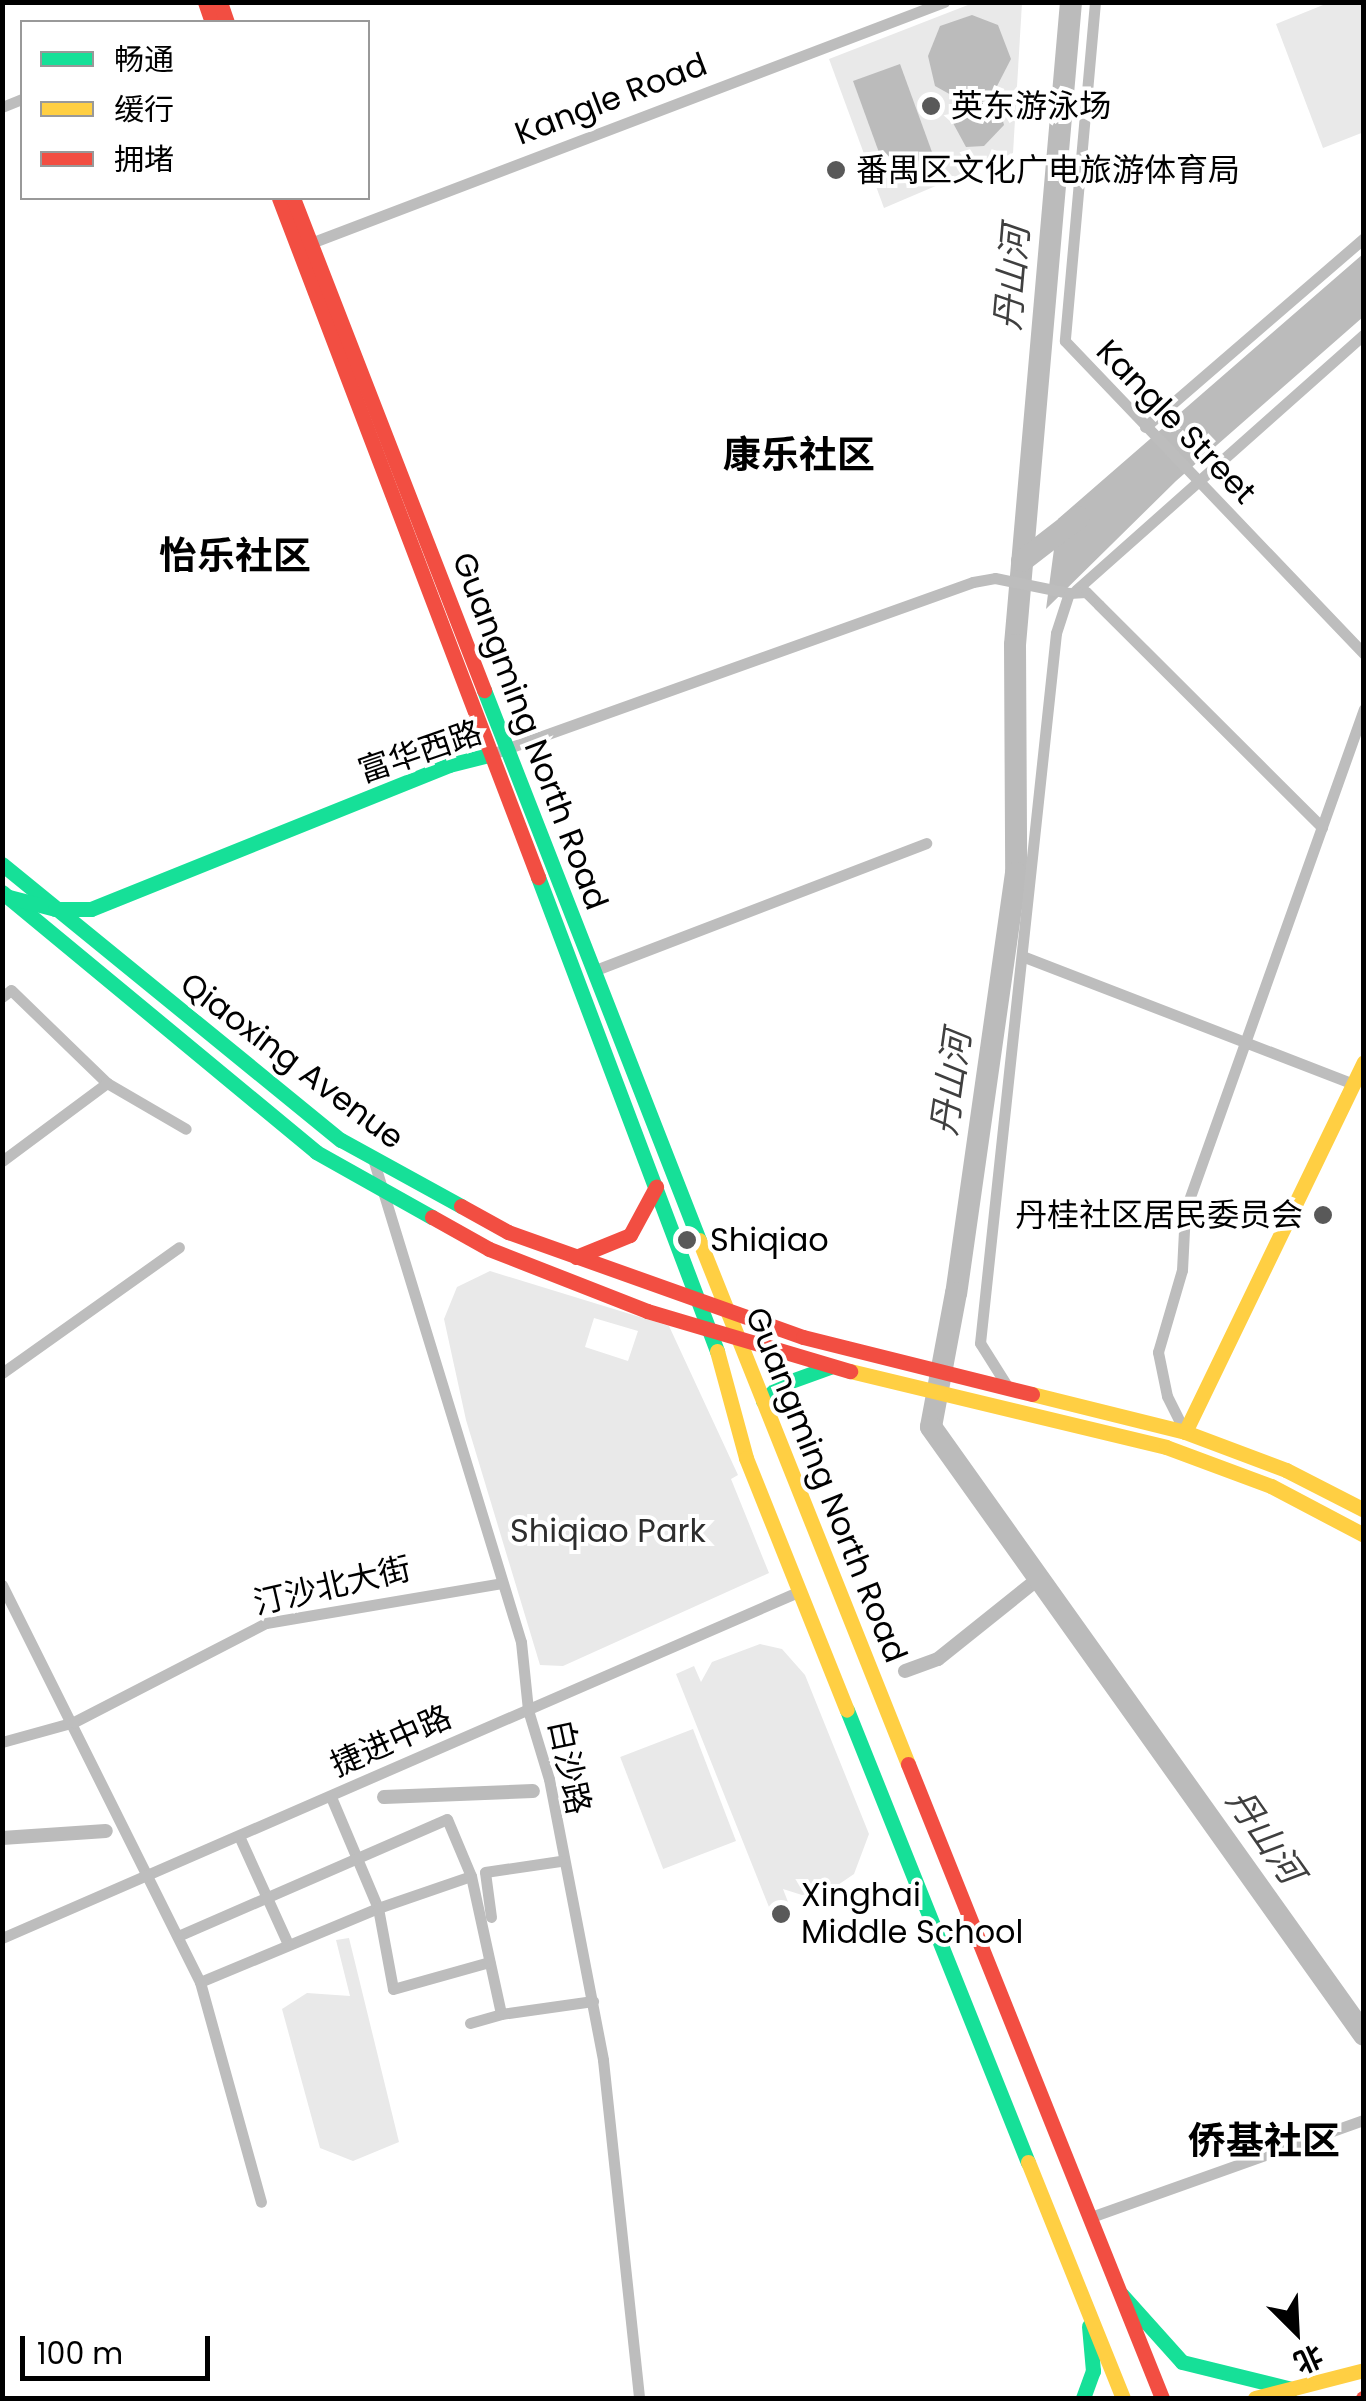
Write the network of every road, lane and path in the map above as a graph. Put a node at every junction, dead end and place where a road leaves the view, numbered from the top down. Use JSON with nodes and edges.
{"nodes":[{"id":1,"x":944,"y":2,"type":"edge"},
{"id":2,"x":1095,"y":2,"type":"edge"},
{"id":3,"x":279,"y":200,"type":"edge"},
{"id":4,"x":294,"y":200,"type":"edge"},
{"id":5,"x":1364,"y":238,"type":"edge"},
{"id":6,"x":304,"y":246,"type":"junction"},
{"id":7,"x":1364,"y":334,"type":"edge"},
{"id":8,"x":1146,"y":427,"type":"junction"},
{"id":9,"x":1194,"y":478,"type":"junction"},
{"id":10,"x":1073,"y":592,"type":"junction"},
{"id":11,"x":1364,"y":654,"type":"edge"},
{"id":12,"x":1364,"y":709,"type":"edge"},
{"id":13,"x":508,"y":752,"type":"junction"},
{"id":14,"x":490,"y":755,"type":"junction"},
{"id":15,"x":1322,"y":827,"type":"junction"},
{"id":16,"x":926,"y":843,"type":"dead end"},
{"id":17,"x":2,"y":864,"type":"edge"},
{"id":18,"x":5,"y":897,"type":"edge"},
{"id":19,"x":54,"y":909,"type":"junction"},
{"id":20,"x":1022,"y":956,"type":"junction"},
{"id":21,"x":594,"y":971,"type":"junction"},
{"id":22,"x":2,"y":997,"type":"edge"},
{"id":23,"x":1245,"y":1042,"type":"junction"},
{"id":24,"x":1364,"y":1062,"type":"edge"},
{"id":25,"x":107,"y":1082,"type":"junction"},
{"id":26,"x":1353,"y":1084,"type":"junction"},
{"id":27,"x":186,"y":1128,"type":"dead end"},
{"id":28,"x":2,"y":1160,"type":"edge"},
{"id":29,"x":374,"y":1162,"type":"junction"},
{"id":30,"x":656,"y":1186,"type":"junction"},
{"id":31,"x":382,"y":1194,"type":"junction"},
{"id":32,"x":179,"y":1247,"type":"dead end"},
{"id":33,"x":571,"y":1257,"type":"junction"},
{"id":34,"x":700,"y":1304,"type":"junction"},
{"id":35,"x":727,"y":1313,"type":"junction"},
{"id":36,"x":710,"y":1331,"type":"junction"},
{"id":37,"x":737,"y":1338,"type":"junction"},
{"id":38,"x":830,"y":1367,"type":"junction"},
{"id":39,"x":2,"y":1373,"type":"edge"},
{"id":40,"x":954,"y":1389,"type":"junction"},
{"id":41,"x":1011,"y":1392,"type":"junction"},
{"id":42,"x":766,"y":1406,"type":"junction"},
{"id":43,"x":736,"y":1422,"type":"junction"},
{"id":44,"x":1185,"y":1432,"type":"junction"},
{"id":45,"x":1364,"y":1510,"type":"edge"},
{"id":46,"x":1364,"y":1535,"type":"edge"},
{"id":47,"x":502,"y":1583,"type":"junction"},
{"id":48,"x":2,"y":1585,"type":"edge"},
{"id":49,"x":800,"y":1592,"type":"junction"},
{"id":50,"x":528,"y":1710,"type":"junction"},
{"id":51,"x":74,"y":1722,"type":"junction"},
{"id":52,"x":2,"y":1742,"type":"edge"},
{"id":53,"x":331,"y":1797,"type":"junction"},
{"id":54,"x":238,"y":1836,"type":"junction"},
{"id":55,"x":358,"y":1858,"type":"junction"},
{"id":56,"x":560,"y":1861,"type":"junction"},
{"id":57,"x":150,"y":1875,"type":"junction"},
{"id":58,"x":471,"y":1876,"type":"junction"},
{"id":59,"x":268,"y":1896,"type":"junction"},
{"id":60,"x":378,"y":1908,"type":"junction"},
{"id":61,"x":491,"y":1916,"type":"dead end"},
{"id":62,"x":178,"y":1936,"type":"junction"},
{"id":63,"x":2,"y":1938,"type":"edge"},
{"id":64,"x":288,"y":1944,"type":"junction"},
{"id":65,"x":490,"y":1962,"type":"junction"},
{"id":66,"x":200,"y":1982,"type":"junction"},
{"id":67,"x":593,"y":2001,"type":"junction"},
{"id":68,"x":501,"y":2014,"type":"junction"},
{"id":69,"x":470,"y":2023,"type":"dead end"},
{"id":70,"x":1364,"y":2120,"type":"edge"},
{"id":71,"x":261,"y":2202,"type":"dead end"},
{"id":72,"x":1090,"y":2218,"type":"junction"},
{"id":73,"x":1121,"y":2294,"type":"junction"},
{"id":74,"x":1088,"y":2307,"type":"junction"},
{"id":75,"x":1364,"y":2370,"type":"edge"},
{"id":76,"x":1292,"y":2389,"type":"junction"},
{"id":77,"x":639,"y":2398,"type":"edge"},
{"id":78,"x":1083,"y":2398,"type":"edge"},
{"id":79,"x":1123,"y":2398,"type":"edge"},
{"id":80,"x":1162,"y":2398,"type":"edge"},
{"id":81,"x":1254,"y":2398,"type":"edge"}],
"edges":[{"from":1,"to":6,"type":"street","name":"Kangle Road"},
{"from":2,"to":8,"type":"street","name":"Kangle Street"},
{"from":3,"to":6,"type":"main road","name":"Guangming North Road"},
{"from":4,"to":6,"type":"main road","name":"Guangming North Road"},
{"from":5,"to":8,"type":"street"},
{"from":6,"to":13,"type":"main road","name":"Guangming North Road"},
{"from":6,"to":14,"type":"main road","name":"Guangming North Road"},
{"from":7,"to":9,"type":"street"},
{"from":8,"to":9,"type":"street","name":"Kangle Street"},
{"from":9,"to":10,"type":"street"},
{"from":9,"to":11,"type":"street","name":"Kangle Street"},
{"from":10,"to":13,"type":"street","name":"富华西路"},
{"from":10,"to":15,"type":"street"},
{"from":10,"to":20,"type":"street"},
{"from":12,"to":15,"type":"street"},
{"from":13,"to":14,"type":"street","name":"富华西路"},
{"from":13,"to":21,"type":"main road","name":"Guangming North Road"},
{"from":14,"to":19,"type":"main road","name":"富华西路"},
{"from":14,"to":30,"type":"main road","name":"Guangming North Road"},
{"from":15,"to":23,"type":"street"},
{"from":16,"to":21,"type":"street"},
{"from":17,"to":19,"type":"main road","name":"Qiaoxing Avenue"},
{"from":18,"to":19,"type":"main road"},
{"from":18,"to":31,"type":"main road","name":"Qiaoxing Avenue"},
{"from":19,"to":29,"type":"main road","name":"Qiaoxing Avenue"},
{"from":20,"to":23,"type":"street"},
{"from":20,"to":41,"type":"street"},
{"from":21,"to":35,"type":"main road","name":"Guangming North Road"},
{"from":22,"to":25,"type":"street"},
{"from":23,"to":26,"type":"street"},
{"from":23,"to":44,"type":"street"},
{"from":24,"to":26,"type":"main road"},
{"from":25,"to":27,"type":"street"},
{"from":25,"to":28,"type":"street"},
{"from":26,"to":44,"type":"main road"},
{"from":29,"to":31,"type":"street","name":"白沙路"},
{"from":29,"to":33,"type":"main road","name":"Qiaoxing Avenue"},
{"from":30,"to":33,"type":"main road"},
{"from":30,"to":34,"type":"main road","name":"Guangming North Road"},
{"from":31,"to":36,"type":"main road","name":"Qiaoxing Avenue"},
{"from":31,"to":47,"type":"street","name":"白沙路"},
{"from":32,"to":39,"type":"street"},
{"from":33,"to":34,"type":"main road","name":"Qiaoxing Avenue"},
{"from":34,"to":35,"type":"main road","name":"Qiaoxing Avenue"},
{"from":34,"to":36,"type":"main road","name":"Guangming North Road"},
{"from":35,"to":37,"type":"main road","name":"Guangming North Road"},
{"from":35,"to":40,"type":"main road","name":"Qiaoxing Avenue"},
{"from":36,"to":37,"type":"main road","name":"Qiaoxing Avenue"},
{"from":36,"to":43,"type":"main road","name":"Guangming North Road"},
{"from":37,"to":38,"type":"main road","name":"Qiaoxing Avenue"},
{"from":37,"to":42,"type":"main road","name":"Guangming North Road"},
{"from":38,"to":40,"type":"main road","name":"Qiaoxing Avenue"},
{"from":38,"to":42,"type":"main road"},
{"from":40,"to":41,"type":"main road"},
{"from":40,"to":46,"type":"main road"},
{"from":41,"to":44,"type":"main road"},
{"from":42,"to":43,"type":"main road"},
{"from":42,"to":72,"type":"main road","name":"Guangming North Road"},
{"from":43,"to":49,"type":"main road","name":"Guangming North Road"},
{"from":44,"to":45,"type":"main road"},
{"from":47,"to":50,"type":"street","name":"白沙路"},
{"from":47,"to":51,"type":"street","name":"汀沙北大街"},
{"from":48,"to":51,"type":"street"},
{"from":49,"to":50,"type":"street","name":"捷进中路"},
{"from":49,"to":74,"type":"main road","name":"Guangming North Road"},
{"from":50,"to":53,"type":"street","name":"捷进中路"},
{"from":50,"to":56,"type":"street","name":"白沙路"},
{"from":51,"to":52,"type":"street","name":"汀沙北大街"},
{"from":51,"to":57,"type":"street"},
{"from":53,"to":54,"type":"street","name":"捷进中路"},
{"from":53,"to":55,"type":"street"},
{"from":54,"to":57,"type":"street","name":"捷进中路"},
{"from":54,"to":59,"type":"street"},
{"from":55,"to":58,"type":"street"},
{"from":55,"to":59,"type":"street"},
{"from":55,"to":60,"type":"street"},
{"from":56,"to":61,"type":"street"},
{"from":56,"to":67,"type":"street","name":"白沙路"},
{"from":57,"to":62,"type":"street"},
{"from":57,"to":63,"type":"street","name":"捷进中路"},
{"from":58,"to":60,"type":"street"},
{"from":58,"to":65,"type":"street"},
{"from":59,"to":62,"type":"street"},
{"from":59,"to":64,"type":"street"},
{"from":60,"to":64,"type":"street"},
{"from":60,"to":65,"type":"street"},
{"from":62,"to":66,"type":"street"},
{"from":64,"to":66,"type":"street"},
{"from":65,"to":68,"type":"street"},
{"from":66,"to":71,"type":"street"},
{"from":67,"to":68,"type":"street"},
{"from":67,"to":77,"type":"street","name":"白沙路"},
{"from":68,"to":69,"type":"street"},
{"from":70,"to":72,"type":"street"},
{"from":72,"to":73,"type":"main road","name":"Guangming North Road"},
{"from":73,"to":76,"type":"main road"},
{"from":73,"to":80,"type":"main road","name":"Guangming North Road"},
{"from":74,"to":78,"type":"main road"},
{"from":74,"to":79,"type":"main road","name":"Guangming North Road"},
{"from":75,"to":76,"type":"main road"},
{"from":76,"to":81,"type":"main road"}]}
